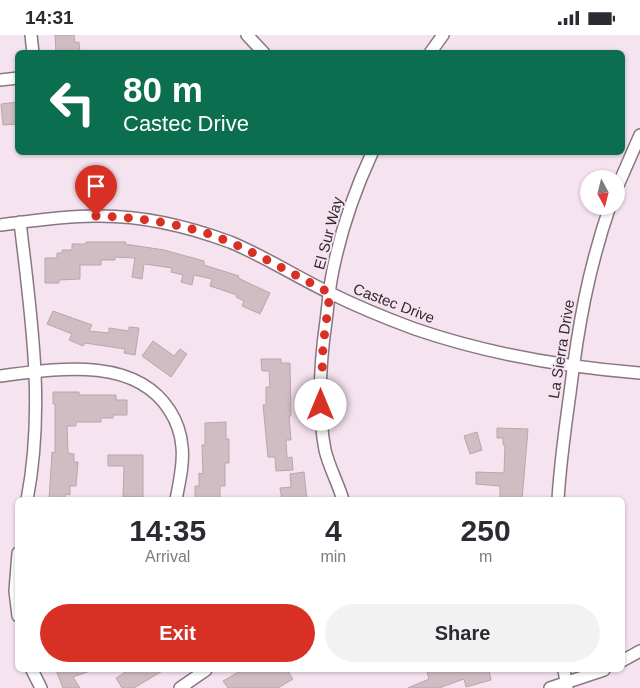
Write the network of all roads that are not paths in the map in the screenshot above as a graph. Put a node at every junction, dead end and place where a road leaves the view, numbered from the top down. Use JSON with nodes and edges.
{"nodes":[{"id":1,"x":31,"y":35,"type":"edge"},
{"id":2,"x":247,"y":35,"type":"edge"},
{"id":3,"x":443,"y":35,"type":"edge"},
{"id":4,"x":33,"y":50,"type":"edge"},
{"id":5,"x":261,"y":50,"type":"edge"},
{"id":6,"x":432,"y":50,"type":"edge"},
{"id":7,"x":15,"y":78,"type":"edge"},
{"id":8,"x":0,"y":80,"type":"edge"},
{"id":9,"x":640,"y":135,"type":"edge"},
{"id":10,"x":371,"y":155,"type":"edge"},
{"id":11,"x":625,"y":170,"type":"edge"},
{"id":12,"x":607,"y":215,"type":"edge"},
{"id":13,"x":20,"y":222,"type":"junction"},
{"id":14,"x":0,"y":225,"type":"edge"},
{"id":15,"x":330,"y":293,"type":"junction"},
{"id":16,"x":573,"y":366,"type":"junction"},
{"id":17,"x":36,"y":371,"type":"junction"},
{"id":18,"x":640,"y":373,"type":"edge"},
{"id":19,"x":0,"y":376,"type":"edge"},
{"id":20,"x":27,"y":497,"type":"edge"},
{"id":21,"x":176,"y":497,"type":"edge"},
{"id":22,"x":343,"y":497,"type":"edge"},
{"id":23,"x":558,"y":497,"type":"edge"},
{"id":24,"x":640,"y":651,"type":"edge"},
{"id":25,"x":625,"y":659,"type":"edge"},
{"id":26,"x":33,"y":672,"type":"edge"},
{"id":27,"x":203,"y":672,"type":"edge"},
{"id":28,"x":564,"y":672,"type":"edge"},
{"id":29,"x":599,"y":672,"type":"edge"},
{"id":30,"x":566,"y":686,"type":"edge"},
{"id":31,"x":41,"y":688,"type":"edge"},
{"id":32,"x":180,"y":688,"type":"edge"},
{"id":33,"x":550,"y":688,"type":"edge"}],
"edges":[{"from":1,"to":4,"type":"street"},
{"from":2,"to":5,"type":"street"},
{"from":3,"to":6,"type":"street"},
{"from":7,"to":8,"type":"street"},
{"from":9,"to":11,"type":"street"},
{"from":10,"to":15,"type":"street","name":"El Sur Way"},
{"from":12,"to":16,"type":"street","name":"La Sierra Drive"},
{"from":13,"to":14,"type":"street","name":"Castec Drive"},
{"from":13,"to":15,"type":"street","name":"Castec Drive"},
{"from":13,"to":17,"type":"street"},
{"from":15,"to":16,"type":"street","name":"Castec Drive"},
{"from":15,"to":22,"type":"street","name":"El Sur Way"},
{"from":16,"to":18,"type":"street","name":"Castec Drive"},
{"from":16,"to":23,"type":"street","name":"La Sierra Drive"},
{"from":17,"to":19,"type":"street"},
{"from":17,"to":20,"type":"street"},
{"from":17,"to":21,"type":"street"},
{"from":24,"to":25,"type":"street"},
{"from":26,"to":31,"type":"street"},
{"from":27,"to":32,"type":"street"},
{"from":28,"to":30,"type":"street"},
{"from":29,"to":30,"type":"street"},
{"from":30,"to":33,"type":"street"}]}
